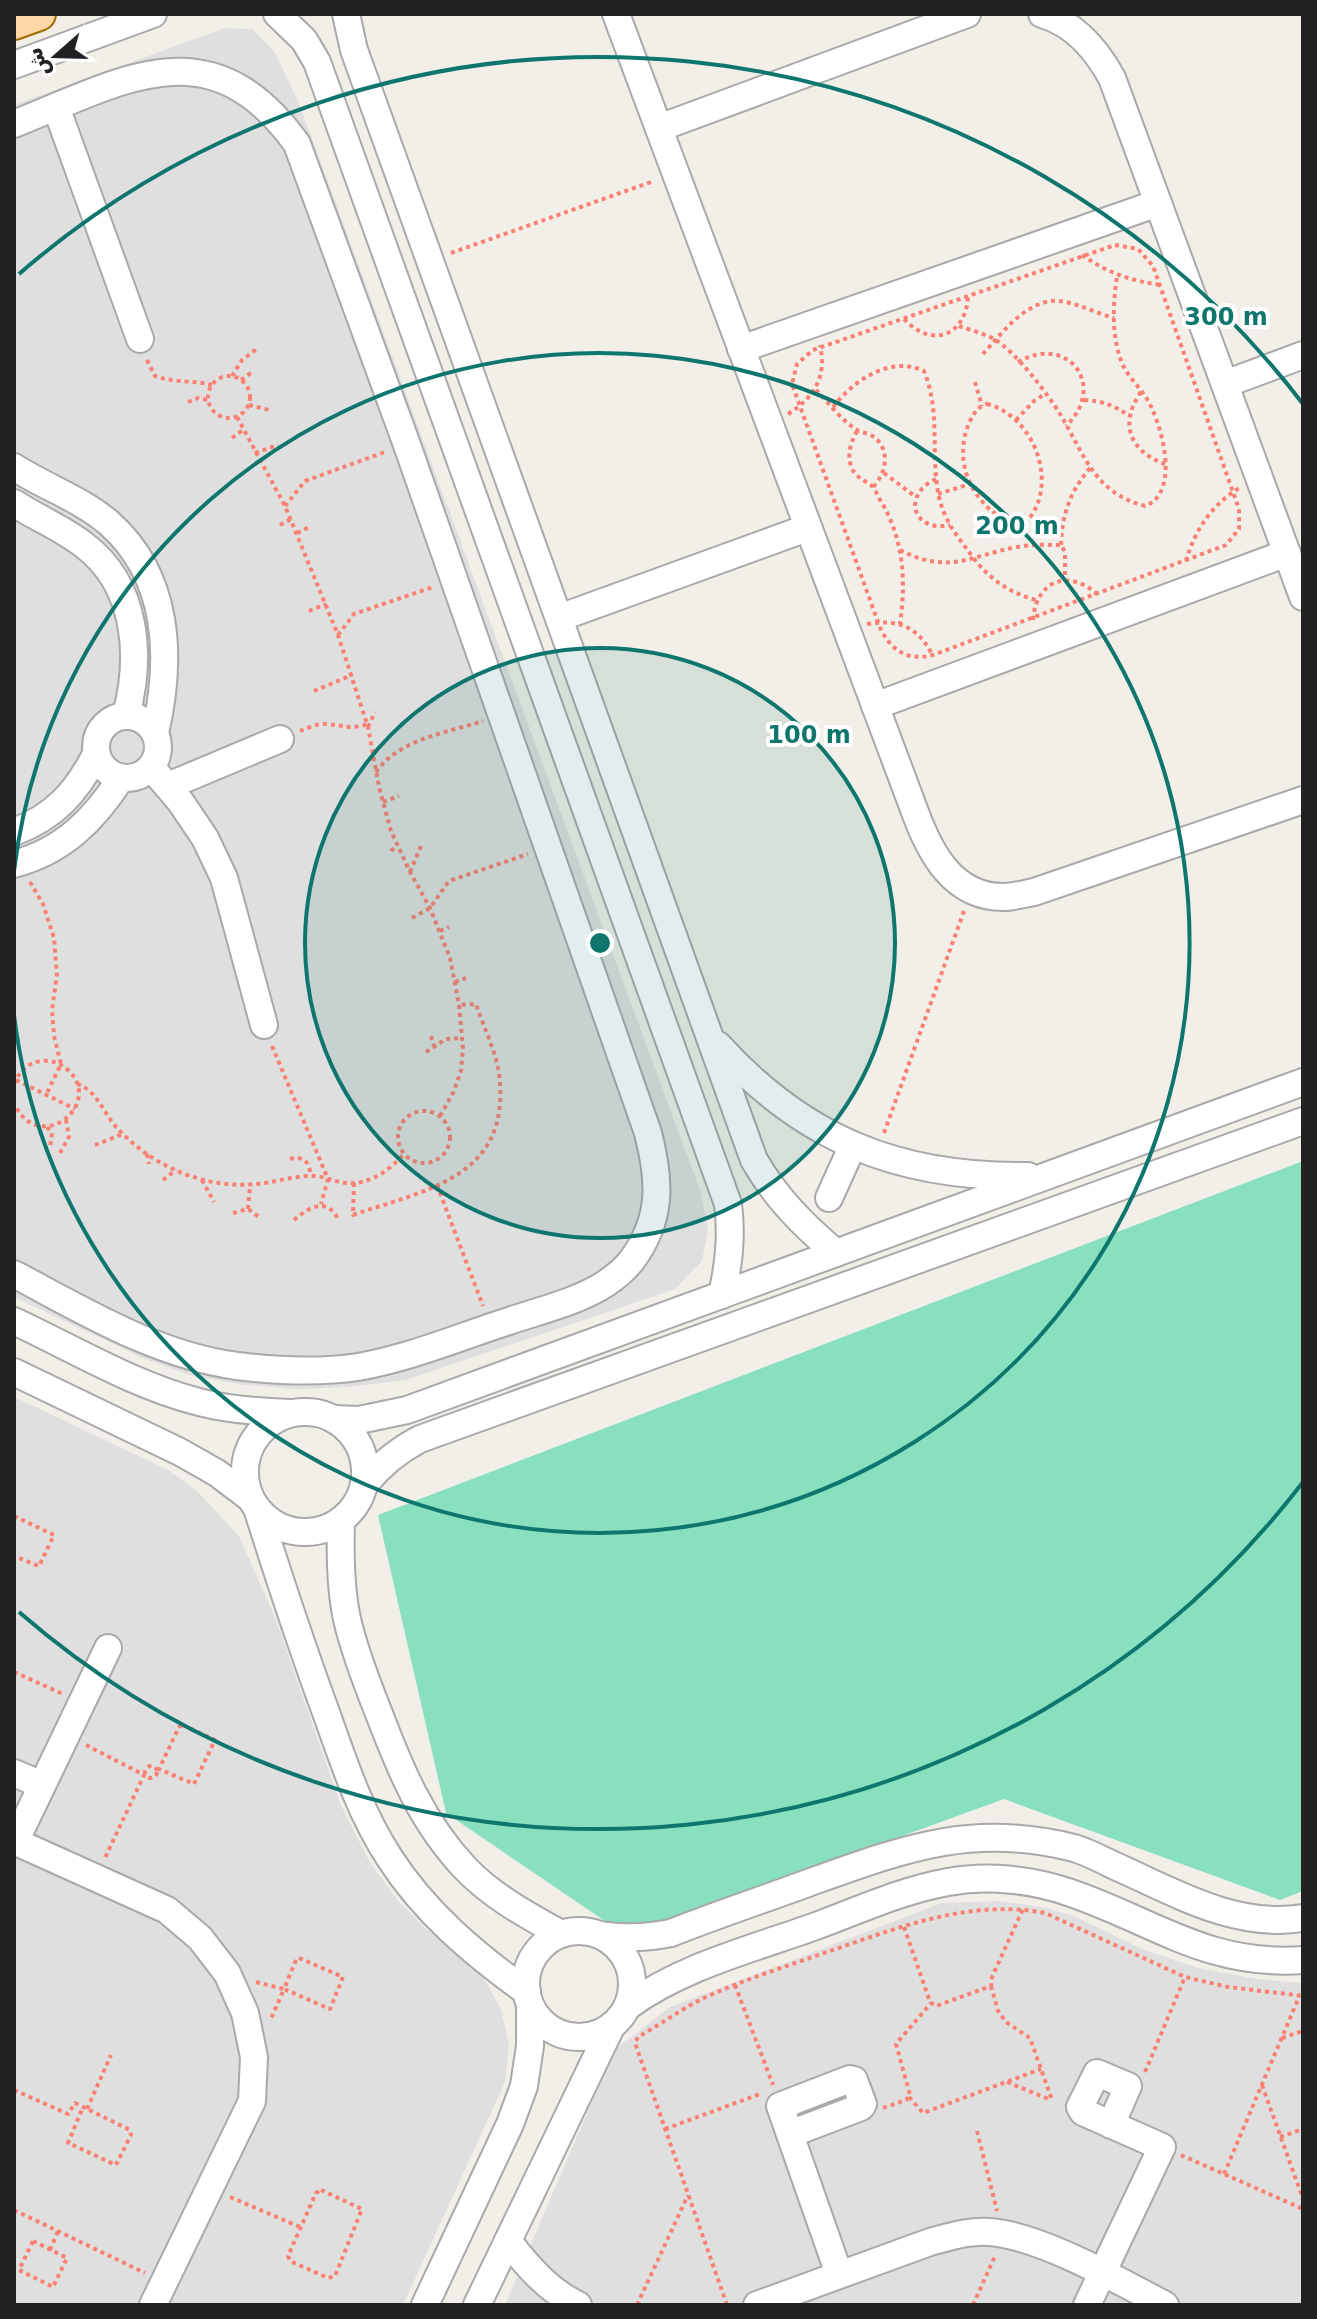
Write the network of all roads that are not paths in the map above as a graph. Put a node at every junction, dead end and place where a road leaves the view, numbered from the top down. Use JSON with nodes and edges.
{"nodes":[{"id":1,"x":39,"y":14,"type":"edge"},
{"id":2,"x":153,"y":14,"type":"edge"},
{"id":3,"x":277,"y":14,"type":"edge"},
{"id":4,"x":346,"y":14,"type":"edge"},
{"id":5,"x":616,"y":14,"type":"edge"},
{"id":6,"x":967,"y":14,"type":"edge"},
{"id":7,"x":1042,"y":14,"type":"edge"},
{"id":8,"x":14,"y":23,"type":"edge"},
{"id":9,"x":14,"y":65,"type":"edge"},
{"id":10,"x":56,"y":107,"type":"junction"},
{"id":11,"x":14,"y":124,"type":"edge"},
{"id":12,"x":659,"y":128,"type":"junction"},
{"id":13,"x":1158,"y":203,"type":"junction"},
{"id":14,"x":140,"y":339,"type":"road end"},
{"id":15,"x":741,"y":349,"type":"junction"},
{"id":16,"x":1303,"y":355,"type":"edge"},
{"id":17,"x":1225,"y":384,"type":"junction"},
{"id":18,"x":14,"y":467,"type":"edge"},
{"id":19,"x":14,"y":503,"type":"edge"},
{"id":20,"x":807,"y":528,"type":"junction"},
{"id":21,"x":1287,"y":553,"type":"junction"},
{"id":22,"x":1303,"y":597,"type":"edge"},
{"id":23,"x":559,"y":618,"type":"junction"},
{"id":24,"x":875,"y":706,"type":"junction"},
{"id":25,"x":126,"y":715,"type":"junction"},
{"id":26,"x":155,"y":733,"type":"junction"},
{"id":27,"x":280,"y":739,"type":"road end"},
{"id":28,"x":96,"y":754,"type":"junction"},
{"id":29,"x":160,"y":777,"type":"junction"},
{"id":30,"x":121,"y":778,"type":"junction"},
{"id":31,"x":1303,"y":800,"type":"edge"},
{"id":32,"x":14,"y":832,"type":"edge"},
{"id":33,"x":16,"y":863,"type":"edge"},
{"id":34,"x":264,"y":1025,"type":"road end"},
{"id":35,"x":707,"y":1034,"type":"junction"},
{"id":36,"x":1303,"y":1082,"type":"edge"},
{"id":37,"x":1303,"y":1121,"type":"edge"},
{"id":38,"x":865,"y":1150,"type":"junction"},
{"id":39,"x":1047,"y":1176,"type":"junction"},
{"id":40,"x":829,"y":1198,"type":"dead end"},
{"id":41,"x":836,"y":1253,"type":"junction"},
{"id":42,"x":14,"y":1274,"type":"edge"},
{"id":43,"x":722,"y":1295,"type":"junction"},
{"id":44,"x":14,"y":1321,"type":"edge"},
{"id":45,"x":14,"y":1372,"type":"edge"},
{"id":46,"x":290,"y":1413,"type":"junction"},
{"id":47,"x":334,"y":1419,"type":"junction"},
{"id":48,"x":365,"y":1484,"type":"junction"},
{"id":49,"x":254,"y":1504,"type":"junction"},
{"id":50,"x":341,"y":1522,"type":"junction"},
{"id":51,"x":108,"y":1648,"type":"dead end"},
{"id":52,"x":14,"y":1773,"type":"edge"},
{"id":53,"x":42,"y":1785,"type":"junction"},
{"id":54,"x":14,"y":1842,"type":"edge"},
{"id":55,"x":1303,"y":1918,"type":"edge"},
{"id":56,"x":561,"y":1934,"type":"junction"},
{"id":57,"x":600,"y":1935,"type":"junction"},
{"id":58,"x":1303,"y":1960,"type":"edge"},
{"id":59,"x":529,"y":1998,"type":"junction"},
{"id":60,"x":628,"y":2006,"type":"junction"},
{"id":61,"x":611,"y":2027,"type":"junction"},
{"id":62,"x":1111,"y":2125,"type":"junction"},
{"id":63,"x":790,"y":2134,"type":"junction"},
{"id":64,"x":508,"y":2241,"type":"junction"},
{"id":65,"x":1102,"y":2272,"type":"junction"},
{"id":66,"x":839,"y":2274,"type":"junction"},
{"id":67,"x":162,"y":2295,"type":"edge"},
{"id":68,"x":425,"y":2305,"type":"edge"},
{"id":69,"x":477,"y":2305,"type":"edge"},
{"id":70,"x":578,"y":2305,"type":"edge"},
{"id":71,"x":757,"y":2305,"type":"edge"},
{"id":72,"x":1087,"y":2305,"type":"edge"},
{"id":73,"x":1165,"y":2305,"type":"edge"}],
"edges":[{"from":1,"to":8,"type":"main road"},
{"from":2,"to":9,"type":"street"},
{"from":3,"to":43,"type":"street"},
{"from":4,"to":23,"type":"street"},
{"from":5,"to":12,"type":"street"},
{"from":6,"to":12,"type":"street"},
{"from":7,"to":13,"type":"street"},
{"from":10,"to":11,"type":"street"},
{"from":10,"to":14,"type":"street"},
{"from":10,"to":42,"type":"street"},
{"from":12,"to":15,"type":"street"},
{"from":13,"to":15,"type":"street"},
{"from":13,"to":17,"type":"street"},
{"from":15,"to":20,"type":"street"},
{"from":16,"to":17,"type":"street"},
{"from":17,"to":21,"type":"street"},
{"from":18,"to":26,"type":"street"},
{"from":19,"to":25,"type":"street"},
{"from":20,"to":23,"type":"street"},
{"from":20,"to":24,"type":"street"},
{"from":21,"to":22,"type":"street"},
{"from":21,"to":24,"type":"street"},
{"from":23,"to":35,"type":"street"},
{"from":24,"to":31,"type":"street"},
{"from":25,"to":26,"type":"street"},
{"from":25,"to":28,"type":"street"},
{"from":26,"to":29,"type":"street"},
{"from":27,"to":29,"type":"street"},
{"from":28,"to":30,"type":"street"},
{"from":28,"to":32,"type":"street"},
{"from":29,"to":30,"type":"street"},
{"from":29,"to":34,"type":"street"},
{"from":30,"to":33,"type":"street"},
{"from":35,"to":38,"type":"street"},
{"from":35,"to":41,"type":"street"},
{"from":36,"to":39,"type":"street"},
{"from":37,"to":48,"type":"street"},
{"from":38,"to":39,"type":"street"},
{"from":38,"to":40,"type":"street"},
{"from":39,"to":41,"type":"street"},
{"from":41,"to":43,"type":"street"},
{"from":43,"to":47,"type":"street"},
{"from":44,"to":46,"type":"street"},
{"from":45,"to":49,"type":"street"},
{"from":46,"to":47,"type":"street"},
{"from":46,"to":49,"type":"street"},
{"from":47,"to":48,"type":"street"},
{"from":48,"to":50,"type":"street"},
{"from":49,"to":50,"type":"street"},
{"from":49,"to":59,"type":"street"},
{"from":50,"to":56,"type":"street"},
{"from":51,"to":53,"type":"street"},
{"from":52,"to":53,"type":"street"},
{"from":53,"to":54,"type":"street"},
{"from":54,"to":67,"type":"street"},
{"from":55,"to":57,"type":"street"},
{"from":56,"to":57,"type":"street"},
{"from":56,"to":59,"type":"street"},
{"from":57,"to":60,"type":"street"},
{"from":58,"to":60,"type":"street"},
{"from":59,"to":61,"type":"street"},
{"from":59,"to":68,"type":"street"},
{"from":60,"to":61,"type":"street"},
{"from":61,"to":64,"type":"street"},
{"from":62,"to":62,"type":"street"},
{"from":62,"to":65,"type":"street"},
{"from":63,"to":63,"type":"street"},
{"from":63,"to":66,"type":"street"},
{"from":64,"to":69,"type":"street"},
{"from":64,"to":70,"type":"street"},
{"from":65,"to":66,"type":"street"},
{"from":65,"to":72,"type":"street"},
{"from":65,"to":73,"type":"street"},
{"from":66,"to":71,"type":"street"}]}
